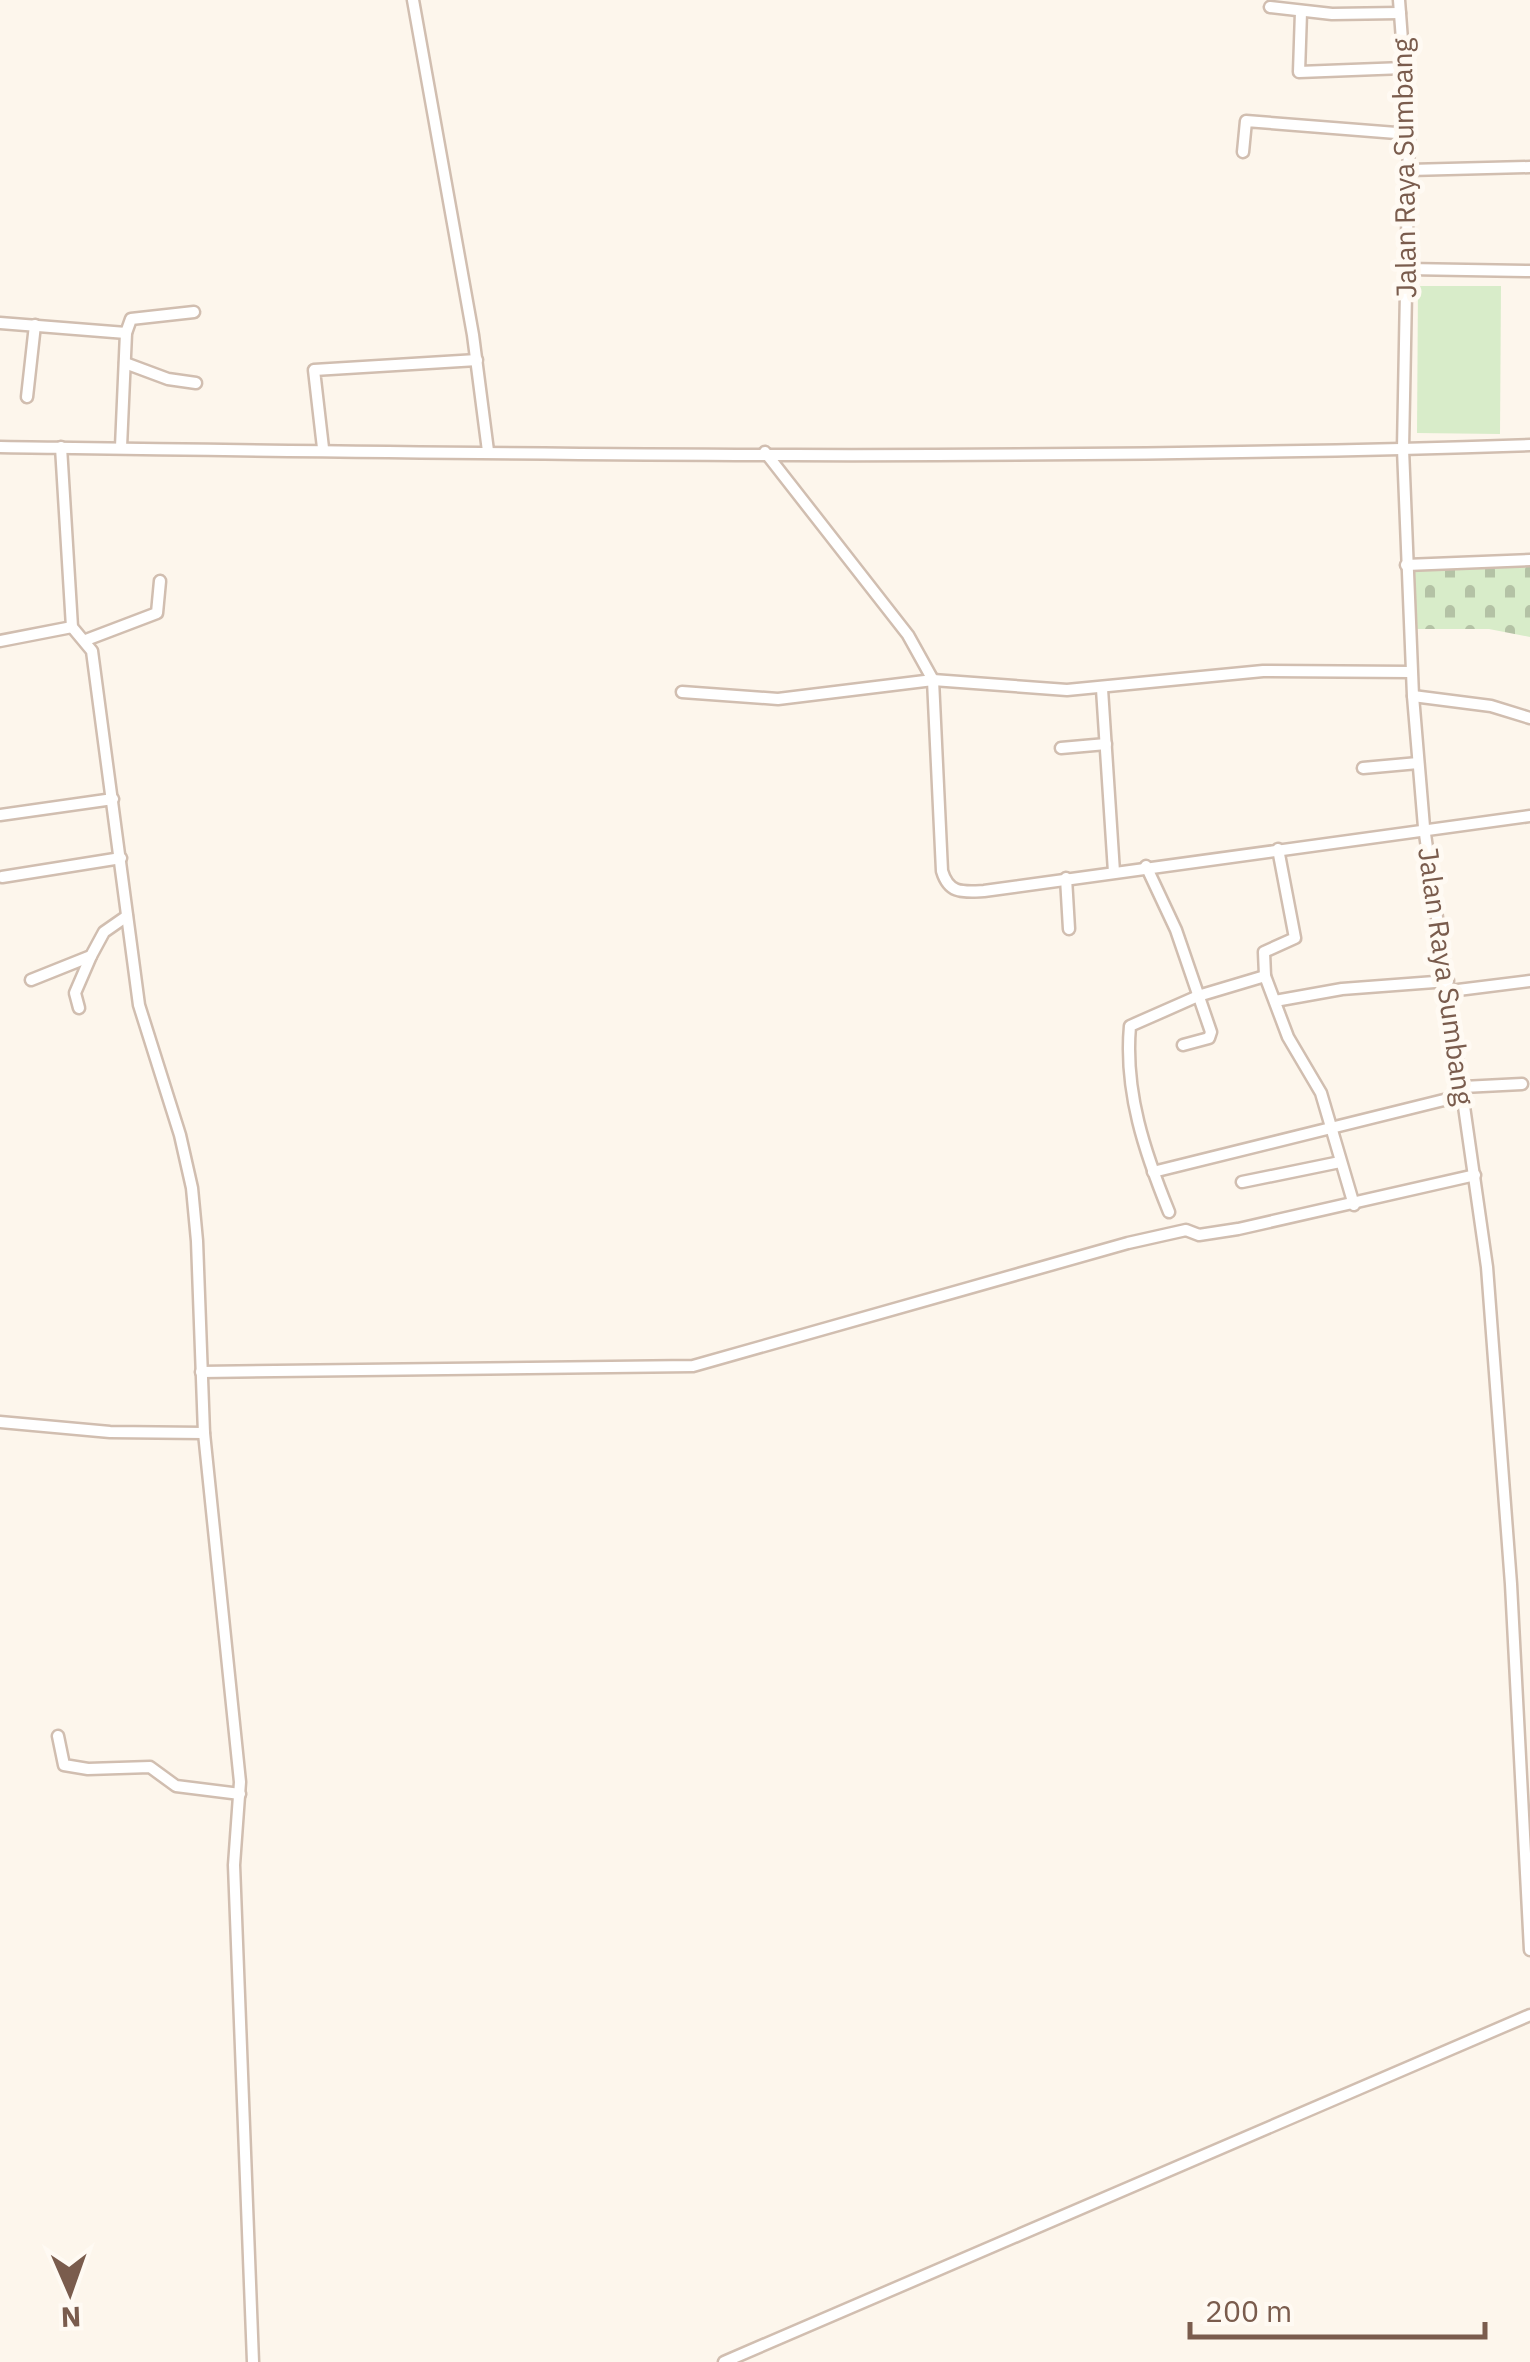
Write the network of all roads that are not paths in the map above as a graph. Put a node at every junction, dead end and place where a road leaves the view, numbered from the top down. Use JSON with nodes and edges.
{"nodes":[{"id":1,"x":413,"y":0,"type":"edge"},
{"id":2,"x":1399,"y":0,"type":"edge"},
{"id":3,"x":1270,"y":7,"type":"dead end"},
{"id":4,"x":1293,"y":7,"type":"edge"},
{"id":5,"x":1400,"y":13,"type":"junction"},
{"id":6,"x":1404,"y":68,"type":"junction"},
{"id":7,"x":1409,"y":134,"type":"junction"},
{"id":8,"x":1243,"y":152,"type":"dead end"},
{"id":9,"x":1530,"y":168,"type":"edge"},
{"id":10,"x":1409,"y":170,"type":"junction"},
{"id":11,"x":1407,"y":269,"type":"junction"},
{"id":12,"x":1530,"y":272,"type":"edge"},
{"id":13,"x":194,"y":312,"type":"dead end"},
{"id":14,"x":0,"y":324,"type":"edge"},
{"id":15,"x":34,"y":325,"type":"junction"},
{"id":16,"x":126,"y":334,"type":"junction"},
{"id":17,"x":477,"y":360,"type":"junction"},
{"id":18,"x":125,"y":363,"type":"junction"},
{"id":19,"x":196,"y":383,"type":"dead end"},
{"id":20,"x":27,"y":397,"type":"dead end"},
{"id":21,"x":1530,"y":444,"type":"edge"},
{"id":22,"x":0,"y":447,"type":"edge"},
{"id":23,"x":61,"y":447,"type":"junction"},
{"id":24,"x":121,"y":447,"type":"junction"},
{"id":25,"x":323,"y":448,"type":"junction"},
{"id":26,"x":1404,"y":449,"type":"junction"},
{"id":27,"x":488,"y":451,"type":"junction"},
{"id":28,"x":765,"y":452,"type":"junction"},
{"id":29,"x":1530,"y":560,"type":"edge"},
{"id":30,"x":1406,"y":564,"type":"junction"},
{"id":31,"x":160,"y":581,"type":"dead end"},
{"id":32,"x":72,"y":627,"type":"junction"},
{"id":33,"x":86,"y":640,"type":"junction"},
{"id":34,"x":0,"y":641,"type":"edge"},
{"id":35,"x":1411,"y":672,"type":"junction"},
{"id":36,"x":933,"y":680,"type":"junction"},
{"id":37,"x":1102,"y":689,"type":"junction"},
{"id":38,"x":682,"y":692,"type":"dead end"},
{"id":39,"x":1412,"y":696,"type":"junction"},
{"id":40,"x":1530,"y":718,"type":"edge"},
{"id":41,"x":1106,"y":744,"type":"junction"},
{"id":42,"x":1061,"y":748,"type":"dead end"},
{"id":43,"x":1418,"y":763,"type":"junction"},
{"id":44,"x":1363,"y":768,"type":"dead end"},
{"id":45,"x":112,"y":799,"type":"junction"},
{"id":46,"x":0,"y":815,"type":"edge"},
{"id":47,"x":1530,"y":816,"type":"edge"},
{"id":48,"x":1424,"y":827,"type":"junction"},
{"id":49,"x":1278,"y":848,"type":"junction"},
{"id":50,"x":120,"y":858,"type":"junction"},
{"id":51,"x":1146,"y":866,"type":"junction"},
{"id":52,"x":1114,"y":872,"type":"junction"},
{"id":53,"x":2,"y":877,"type":"edge"},
{"id":54,"x":1066,"y":878,"type":"junction"},
{"id":55,"x":128,"y":916,"type":"junction"},
{"id":56,"x":1069,"y":929,"type":"dead end"},
{"id":57,"x":92,"y":956,"type":"junction"},
{"id":58,"x":1266,"y":976,"type":"junction"},
{"id":59,"x":31,"y":980,"type":"dead end"},
{"id":60,"x":1530,"y":981,"type":"edge"},
{"id":61,"x":1449,"y":986,"type":"junction"},
{"id":62,"x":1198,"y":996,"type":"junction"},
{"id":63,"x":1274,"y":1001,"type":"junction"},
{"id":64,"x":80,"y":1008,"type":"dead end"},
{"id":65,"x":1183,"y":1045,"type":"dead end"},
{"id":66,"x":1522,"y":1084,"type":"dead end"},
{"id":67,"x":1464,"y":1091,"type":"junction"},
{"id":68,"x":1332,"y":1131,"type":"junction"},
{"id":69,"x":1340,"y":1162,"type":"junction"},
{"id":70,"x":1152,"y":1172,"type":"junction"},
{"id":71,"x":1475,"y":1175,"type":"junction"},
{"id":72,"x":1242,"y":1182,"type":"dead end"},
{"id":73,"x":1354,"y":1205,"type":"junction"},
{"id":74,"x":1169,"y":1212,"type":"dead end"},
{"id":75,"x":202,"y":1372,"type":"junction"},
{"id":76,"x":0,"y":1422,"type":"edge"},
{"id":77,"x":204,"y":1434,"type":"junction"},
{"id":78,"x":58,"y":1736,"type":"dead end"},
{"id":79,"x":240,"y":1794,"type":"junction"},
{"id":80,"x":1530,"y":1950,"type":"edge"},
{"id":81,"x":1530,"y":2015,"type":"edge"},
{"id":82,"x":253,"y":2362,"type":"edge"},
{"id":83,"x":724,"y":2362,"type":"edge"}],
"edges":[{"from":1,"to":17,"type":"street"},
{"from":2,"to":5,"type":"street","name":"Jalan Raya Sumbang"},
{"from":3,"to":4,"type":"street"},
{"from":4,"to":5,"type":"street"},
{"from":4,"to":6,"type":"street"},
{"from":5,"to":6,"type":"street","name":"Jalan Raya Sumbang"},
{"from":6,"to":7,"type":"street","name":"Jalan Raya Sumbang"},
{"from":7,"to":8,"type":"street"},
{"from":7,"to":10,"type":"street","name":"Jalan Raya Sumbang"},
{"from":9,"to":10,"type":"street"},
{"from":10,"to":11,"type":"street","name":"Jalan Raya Sumbang"},
{"from":11,"to":12,"type":"street"},
{"from":11,"to":26,"type":"street","name":"Jalan Raya Sumbang"},
{"from":13,"to":16,"type":"street"},
{"from":14,"to":15,"type":"street"},
{"from":15,"to":16,"type":"street"},
{"from":15,"to":20,"type":"street"},
{"from":16,"to":18,"type":"street"},
{"from":17,"to":25,"type":"street"},
{"from":17,"to":27,"type":"street"},
{"from":18,"to":19,"type":"street"},
{"from":18,"to":24,"type":"street"},
{"from":21,"to":26,"type":"street"},
{"from":22,"to":23,"type":"street"},
{"from":23,"to":24,"type":"street"},
{"from":23,"to":32,"type":"street"},
{"from":24,"to":25,"type":"street"},
{"from":25,"to":27,"type":"street"},
{"from":26,"to":28,"type":"street"},
{"from":26,"to":30,"type":"street","name":"Jalan Raya Sumbang"},
{"from":27,"to":28,"type":"street"},
{"from":28,"to":36,"type":"street"},
{"from":29,"to":30,"type":"street"},
{"from":30,"to":35,"type":"street","name":"Jalan Raya Sumbang"},
{"from":31,"to":33,"type":"street"},
{"from":32,"to":33,"type":"street"},
{"from":32,"to":34,"type":"street"},
{"from":33,"to":45,"type":"street"},
{"from":35,"to":37,"type":"street"},
{"from":35,"to":39,"type":"street","name":"Jalan Raya Sumbang"},
{"from":36,"to":37,"type":"street"},
{"from":36,"to":38,"type":"street"},
{"from":36,"to":54,"type":"street"},
{"from":37,"to":41,"type":"street"},
{"from":39,"to":40,"type":"street"},
{"from":39,"to":43,"type":"street","name":"Jalan Raya Sumbang"},
{"from":41,"to":42,"type":"street"},
{"from":41,"to":52,"type":"street"},
{"from":43,"to":44,"type":"street"},
{"from":43,"to":48,"type":"street","name":"Jalan Raya Sumbang"},
{"from":45,"to":46,"type":"street"},
{"from":45,"to":50,"type":"street"},
{"from":47,"to":48,"type":"street"},
{"from":48,"to":49,"type":"street"},
{"from":48,"to":61,"type":"street","name":"Jalan Raya Sumbang"},
{"from":49,"to":51,"type":"street"},
{"from":49,"to":58,"type":"street"},
{"from":50,"to":53,"type":"street"},
{"from":50,"to":55,"type":"street"},
{"from":51,"to":52,"type":"street"},
{"from":51,"to":62,"type":"street"},
{"from":52,"to":54,"type":"street"},
{"from":54,"to":56,"type":"street"},
{"from":55,"to":57,"type":"street"},
{"from":55,"to":75,"type":"street"},
{"from":57,"to":59,"type":"street"},
{"from":57,"to":64,"type":"street"},
{"from":58,"to":62,"type":"street"},
{"from":58,"to":63,"type":"street"},
{"from":60,"to":61,"type":"street"},
{"from":61,"to":63,"type":"street"},
{"from":61,"to":67,"type":"street","name":"Jalan Raya Sumbang"},
{"from":62,"to":65,"type":"street"},
{"from":62,"to":70,"type":"street"},
{"from":63,"to":68,"type":"street"},
{"from":66,"to":67,"type":"street"},
{"from":67,"to":68,"type":"street"},
{"from":67,"to":71,"type":"street","name":"Jalan Raya Sumbang"},
{"from":68,"to":69,"type":"street"},
{"from":68,"to":70,"type":"street"},
{"from":69,"to":72,"type":"street"},
{"from":69,"to":73,"type":"street"},
{"from":70,"to":74,"type":"street"},
{"from":71,"to":73,"type":"street"},
{"from":71,"to":80,"type":"street","name":"Jalan Raya Sumbang"},
{"from":73,"to":75,"type":"street"},
{"from":75,"to":77,"type":"street"},
{"from":76,"to":77,"type":"street"},
{"from":77,"to":79,"type":"street"},
{"from":78,"to":79,"type":"street"},
{"from":79,"to":82,"type":"street"},
{"from":81,"to":83,"type":"street"}]}
